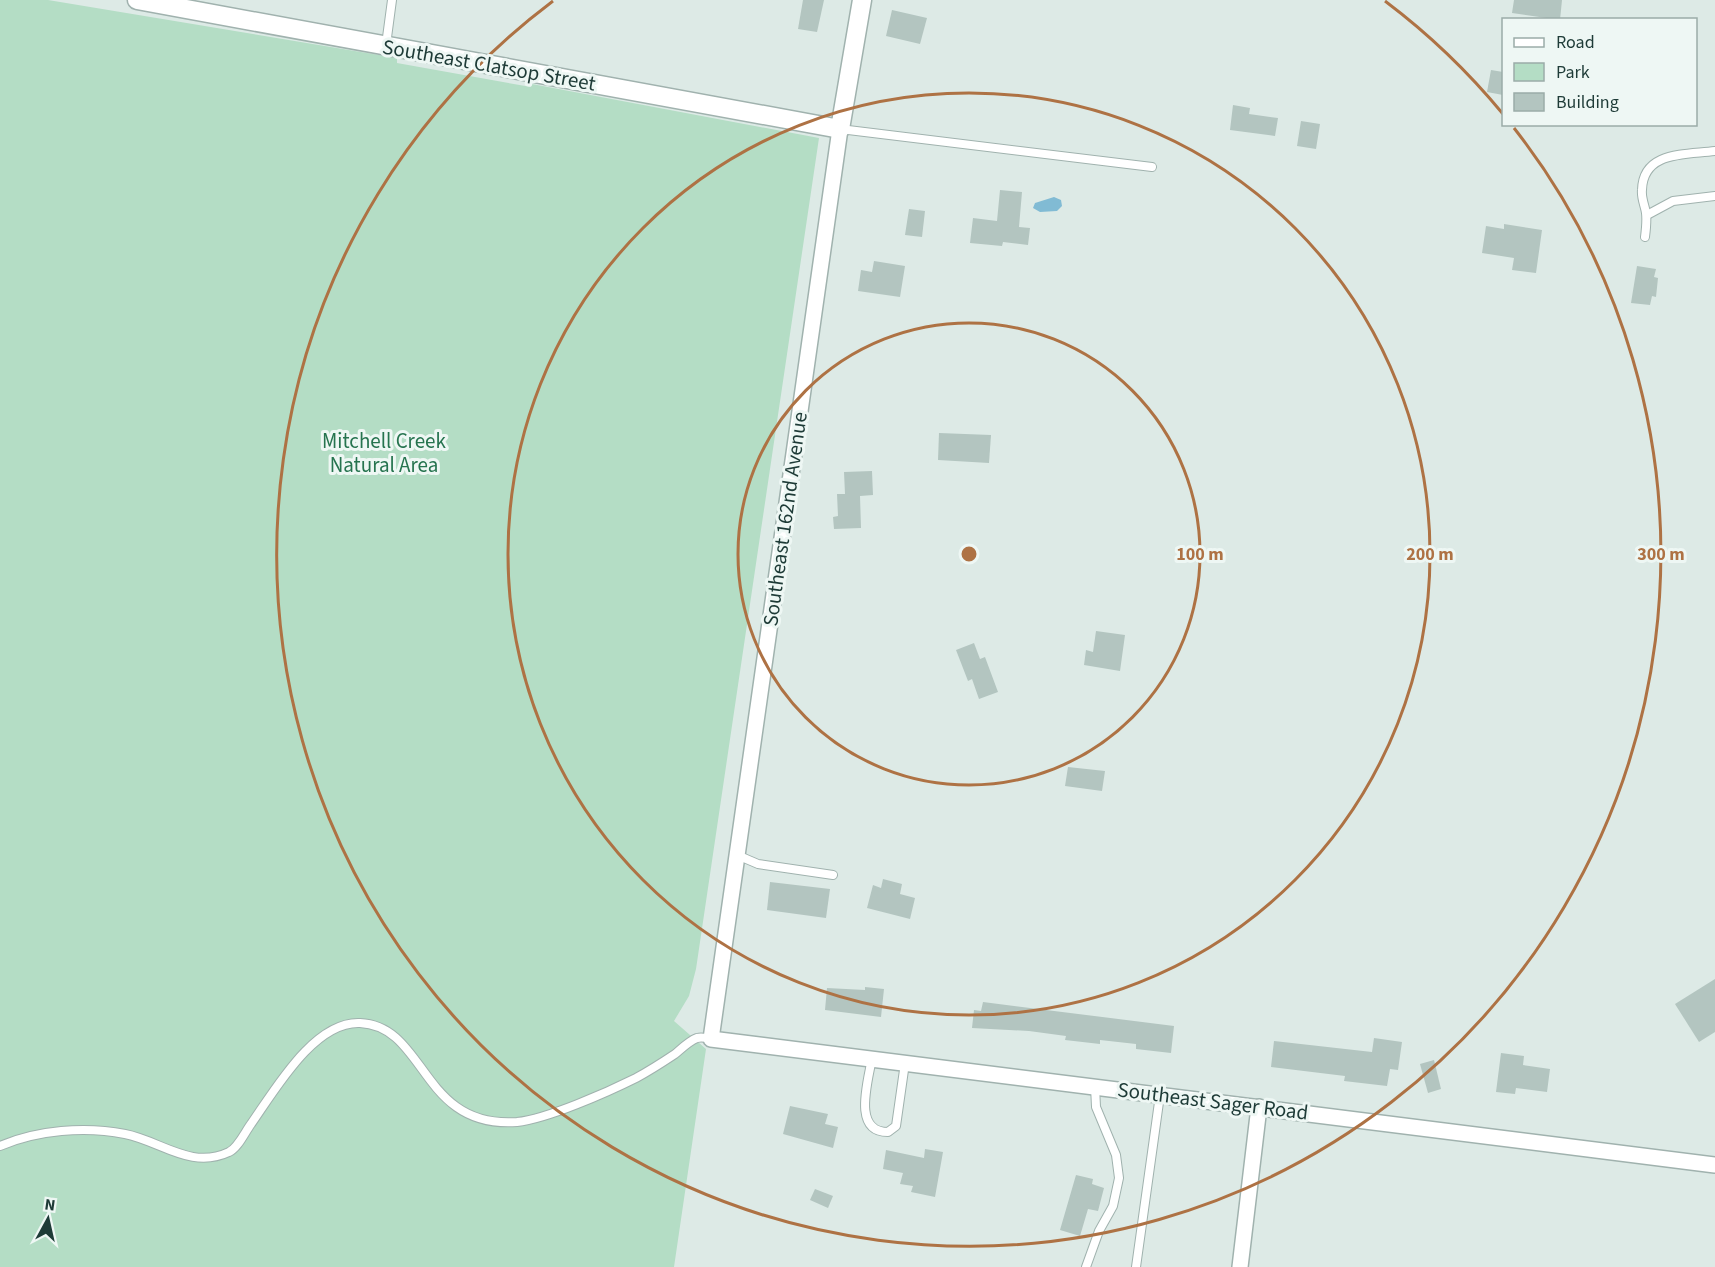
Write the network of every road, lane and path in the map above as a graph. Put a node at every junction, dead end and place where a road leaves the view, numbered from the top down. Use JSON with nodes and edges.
{"nodes":[{"id":1,"x":137,"y":0,"type":"edge"},
{"id":2,"x":392,"y":0,"type":"edge"},
{"id":3,"x":862,"y":0,"type":"edge"},
{"id":4,"x":386,"y":46,"type":"junction"},
{"id":5,"x":840,"y":129,"type":"junction"},
{"id":6,"x":1715,"y":151,"type":"edge"},
{"id":7,"x":1152,"y":167,"type":"dead end"},
{"id":8,"x":1715,"y":196,"type":"edge"},
{"id":9,"x":1647,"y":214,"type":"junction"},
{"id":10,"x":1645,"y":237,"type":"dead end"},
{"id":11,"x":737,"y":855,"type":"junction"},
{"id":12,"x":833,"y":875,"type":"dead end"},
{"id":13,"x":711,"y":1039,"type":"junction"},
{"id":14,"x":872,"y":1058,"type":"junction"},
{"id":15,"x":905,"y":1063,"type":"junction"},
{"id":16,"x":1095,"y":1086,"type":"junction"},
{"id":17,"x":1160,"y":1095,"type":"junction"},
{"id":18,"x":1259,"y":1107,"type":"junction"},
{"id":19,"x":0,"y":1146,"type":"edge"},
{"id":20,"x":1715,"y":1165,"type":"edge"},
{"id":21,"x":1086,"y":1267,"type":"edge"},
{"id":22,"x":1136,"y":1267,"type":"edge"},
{"id":23,"x":1240,"y":1267,"type":"edge"}],
"edges":[{"from":1,"to":4,"type":"street","name":"Southeast Clatsop Street"},
{"from":2,"to":4,"type":"lane"},
{"from":3,"to":5,"type":"street","name":"Southeast 162nd Avenue"},
{"from":4,"to":5,"type":"street","name":"Southeast Clatsop Street"},
{"from":5,"to":7,"type":"lane"},
{"from":5,"to":11,"type":"street","name":"Southeast 162nd Avenue"},
{"from":6,"to":9,"type":"lane"},
{"from":8,"to":9,"type":"lane"},
{"from":9,"to":10,"type":"lane"},
{"from":11,"to":12,"type":"lane"},
{"from":11,"to":13,"type":"street","name":"Southeast 162nd Avenue"},
{"from":13,"to":14,"type":"street","name":"Southeast Sager Road"},
{"from":13,"to":19,"type":"lane"},
{"from":14,"to":15,"type":"street","name":"Southeast Sager Road"},
{"from":14,"to":15,"type":"lane"},
{"from":15,"to":16,"type":"street","name":"Southeast Sager Road"},
{"from":16,"to":17,"type":"street","name":"Southeast Sager Road"},
{"from":16,"to":21,"type":"lane"},
{"from":17,"to":18,"type":"street","name":"Southeast Sager Road"},
{"from":17,"to":22,"type":"lane"},
{"from":18,"to":20,"type":"street","name":"Southeast Sager Road"},
{"from":18,"to":23,"type":"street"}]}
